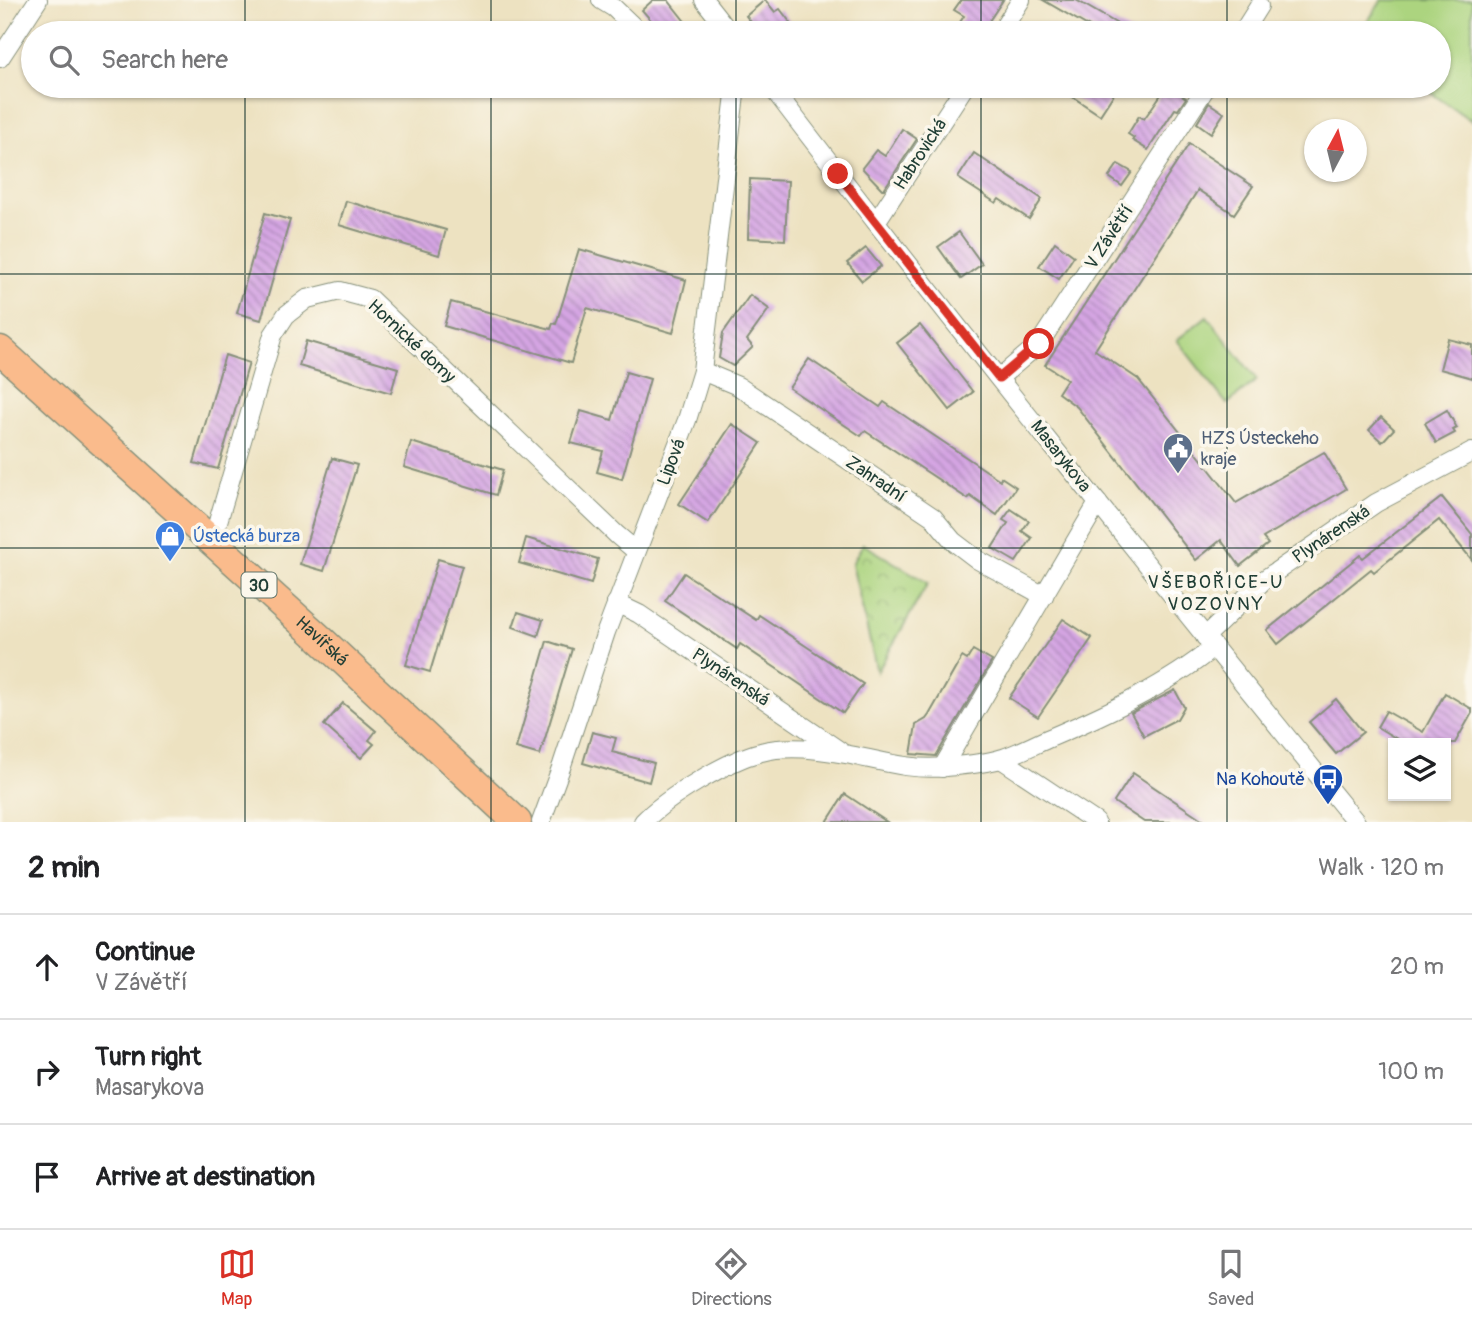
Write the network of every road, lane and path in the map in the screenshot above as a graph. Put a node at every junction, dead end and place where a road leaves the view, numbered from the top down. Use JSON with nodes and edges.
{"nodes":[{"id":1,"x":38,"y":0,"type":"edge"},
{"id":2,"x":601,"y":0,"type":"edge"},
{"id":3,"x":704,"y":0,"type":"edge"},
{"id":4,"x":1021,"y":0,"type":"edge"},
{"id":5,"x":1259,"y":6,"type":"dead end"},
{"id":6,"x":24,"y":21,"type":"edge"},
{"id":7,"x":628,"y":21,"type":"edge"},
{"id":8,"x":721,"y":21,"type":"edge"},
{"id":9,"x":1008,"y":21,"type":"edge"},
{"id":10,"x":1250,"y":21,"type":"edge"},
{"id":11,"x":21,"y":26,"type":"edge"},
{"id":12,"x":0,"y":58,"type":"edge"},
{"id":13,"x":735,"y":98,"type":"edge"},
{"id":14,"x":780,"y":98,"type":"edge"},
{"id":15,"x":957,"y":98,"type":"edge"},
{"id":16,"x":1199,"y":98,"type":"edge"},
{"id":17,"x":876,"y":222,"type":"junction"},
{"id":18,"x":0,"y":350,"type":"edge"},
{"id":19,"x":702,"y":372,"type":"junction"},
{"id":20,"x":999,"y":378,"type":"junction"},
{"id":21,"x":1472,"y":452,"type":"edge"},
{"id":22,"x":1098,"y":503,"type":"junction"},
{"id":23,"x":212,"y":542,"type":"junction"},
{"id":24,"x":636,"y":551,"type":"junction"},
{"id":25,"x":1044,"y":596,"type":"junction"},
{"id":26,"x":616,"y":603,"type":"junction"},
{"id":27,"x":1210,"y":642,"type":"junction"},
{"id":28,"x":843,"y":753,"type":"junction"},
{"id":29,"x":1001,"y":759,"type":"junction"},
{"id":30,"x":942,"y":768,"type":"junction"},
{"id":31,"x":517,"y":822,"type":"edge"},
{"id":32,"x":541,"y":822,"type":"edge"},
{"id":33,"x":643,"y":822,"type":"edge"},
{"id":34,"x":1096,"y":822,"type":"edge"},
{"id":35,"x":1356,"y":822,"type":"edge"}],
"edges":[{"from":1,"to":6,"type":"street"},
{"from":2,"to":7,"type":"street"},
{"from":3,"to":8,"type":"street"},
{"from":4,"to":9,"type":"street"},
{"from":5,"to":10,"type":"street"},
{"from":11,"to":12,"type":"street"},
{"from":13,"to":19,"type":"street","name":"Lipová"},
{"from":14,"to":17,"type":"street","name":"Masarykova"},
{"from":15,"to":17,"type":"street","name":"Habrovická"},
{"from":16,"to":20,"type":"street","name":"V Závětří"},
{"from":17,"to":20,"type":"street","name":"Masarykova"},
{"from":18,"to":23,"type":"main road","name":"Havířská","number":"30"},
{"from":19,"to":24,"type":"street","name":"Lipová"},
{"from":19,"to":25,"type":"street","name":"Zahradní"},
{"from":20,"to":22,"type":"street","name":"Masarykova"},
{"from":21,"to":27,"type":"street","name":"Plynárenská"},
{"from":22,"to":25,"type":"street"},
{"from":22,"to":27,"type":"street","name":"Masarykova"},
{"from":23,"to":24,"type":"street","name":"Hornické domy"},
{"from":23,"to":31,"type":"main road","name":"Havířská","number":"30"},
{"from":24,"to":26,"type":"street","name":"Lipová"},
{"from":25,"to":30,"type":"street"},
{"from":26,"to":28,"type":"street","name":"Plynárenská"},
{"from":26,"to":32,"type":"street","name":"Lipová"},
{"from":27,"to":29,"type":"street","name":"Plynárenská"},
{"from":27,"to":35,"type":"street","name":"Masarykova"},
{"from":28,"to":30,"type":"street","name":"Plynárenská"},
{"from":28,"to":33,"type":"street","name":"Plynárenská"},
{"from":29,"to":30,"type":"street","name":"Plynárenská"},
{"from":29,"to":34,"type":"street"}]}
